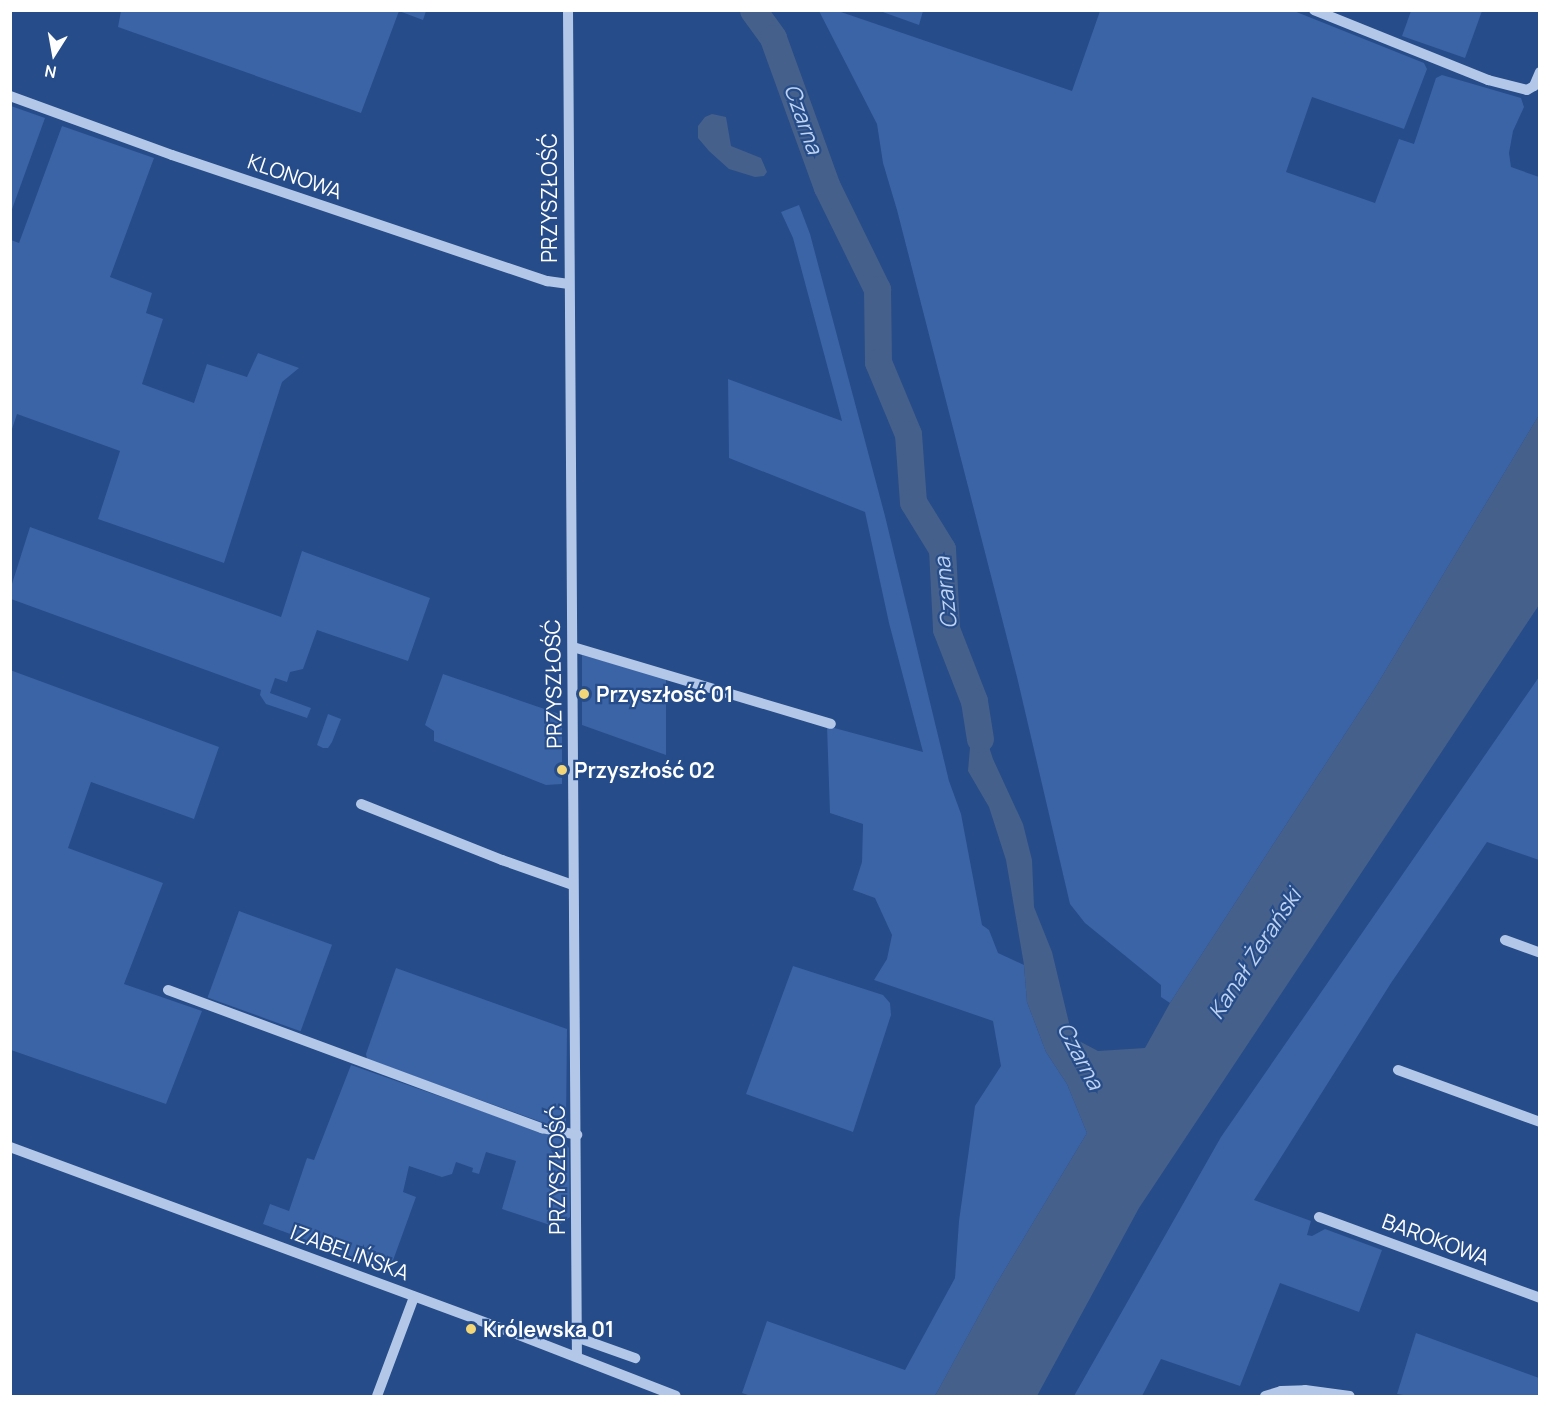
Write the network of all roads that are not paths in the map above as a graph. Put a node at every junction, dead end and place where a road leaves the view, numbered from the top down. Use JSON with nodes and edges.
{"nodes":[{"id":1,"x":568,"y":10,"type":"edge"},
{"id":2,"x":1314,"y":10,"type":"edge"},
{"id":3,"x":1539,"y":72,"type":"edge"},
{"id":4,"x":10,"y":96,"type":"edge"},
{"id":5,"x":568,"y":284,"type":"junction"},
{"id":6,"x":573,"y":647,"type":"junction"},
{"id":7,"x":831,"y":724,"type":"dead end"},
{"id":8,"x":361,"y":804,"type":"dead end"},
{"id":9,"x":573,"y":885,"type":"junction"},
{"id":10,"x":1505,"y":940,"type":"dead end"},
{"id":11,"x":1539,"y":953,"type":"edge"},
{"id":12,"x":168,"y":990,"type":"dead end"},
{"id":13,"x":1398,"y":1070,"type":"dead end"},
{"id":14,"x":1539,"y":1122,"type":"edge"},
{"id":15,"x":577,"y":1136,"type":"junction"},
{"id":16,"x":10,"y":1147,"type":"edge"},
{"id":17,"x":1319,"y":1218,"type":"dead end"},
{"id":18,"x":414,"y":1297,"type":"junction"},
{"id":19,"x":1539,"y":1298,"type":"edge"},
{"id":20,"x":576,"y":1336,"type":"junction"},
{"id":21,"x":577,"y":1357,"type":"junction"},
{"id":22,"x":635,"y":1358,"type":"dead end"},
{"id":23,"x":377,"y":1396,"type":"edge"},
{"id":24,"x":676,"y":1396,"type":"edge"},
{"id":25,"x":1265,"y":1396,"type":"edge"},
{"id":26,"x":1350,"y":1396,"type":"edge"}],
"edges":[{"from":1,"to":5,"type":"street","name":"PRZYSZŁOŚĆ"},
{"from":2,"to":3,"type":"street"},
{"from":4,"to":5,"type":"street","name":"KLONOWA"},
{"from":5,"to":6,"type":"street","name":"PRZYSZŁOŚĆ"},
{"from":6,"to":7,"type":"street"},
{"from":6,"to":9,"type":"street","name":"PRZYSZŁOŚĆ"},
{"from":8,"to":9,"type":"street"},
{"from":9,"to":15,"type":"street","name":"PRZYSZŁOŚĆ"},
{"from":10,"to":11,"type":"street"},
{"from":12,"to":15,"type":"street"},
{"from":13,"to":14,"type":"street"},
{"from":15,"to":20,"type":"street","name":"PRZYSZŁOŚĆ"},
{"from":16,"to":18,"type":"street","name":"IZABELIŃSKA"},
{"from":17,"to":19,"type":"street","name":"BAROKOWA"},
{"from":18,"to":21,"type":"street","name":"IZABELIŃSKA"},
{"from":18,"to":23,"type":"street"},
{"from":20,"to":21,"type":"street","name":"PRZYSZŁOŚĆ"},
{"from":20,"to":22,"type":"street"},
{"from":21,"to":24,"type":"street","name":"IZABELIŃSKA"},
{"from":25,"to":26,"type":"street"}]}
